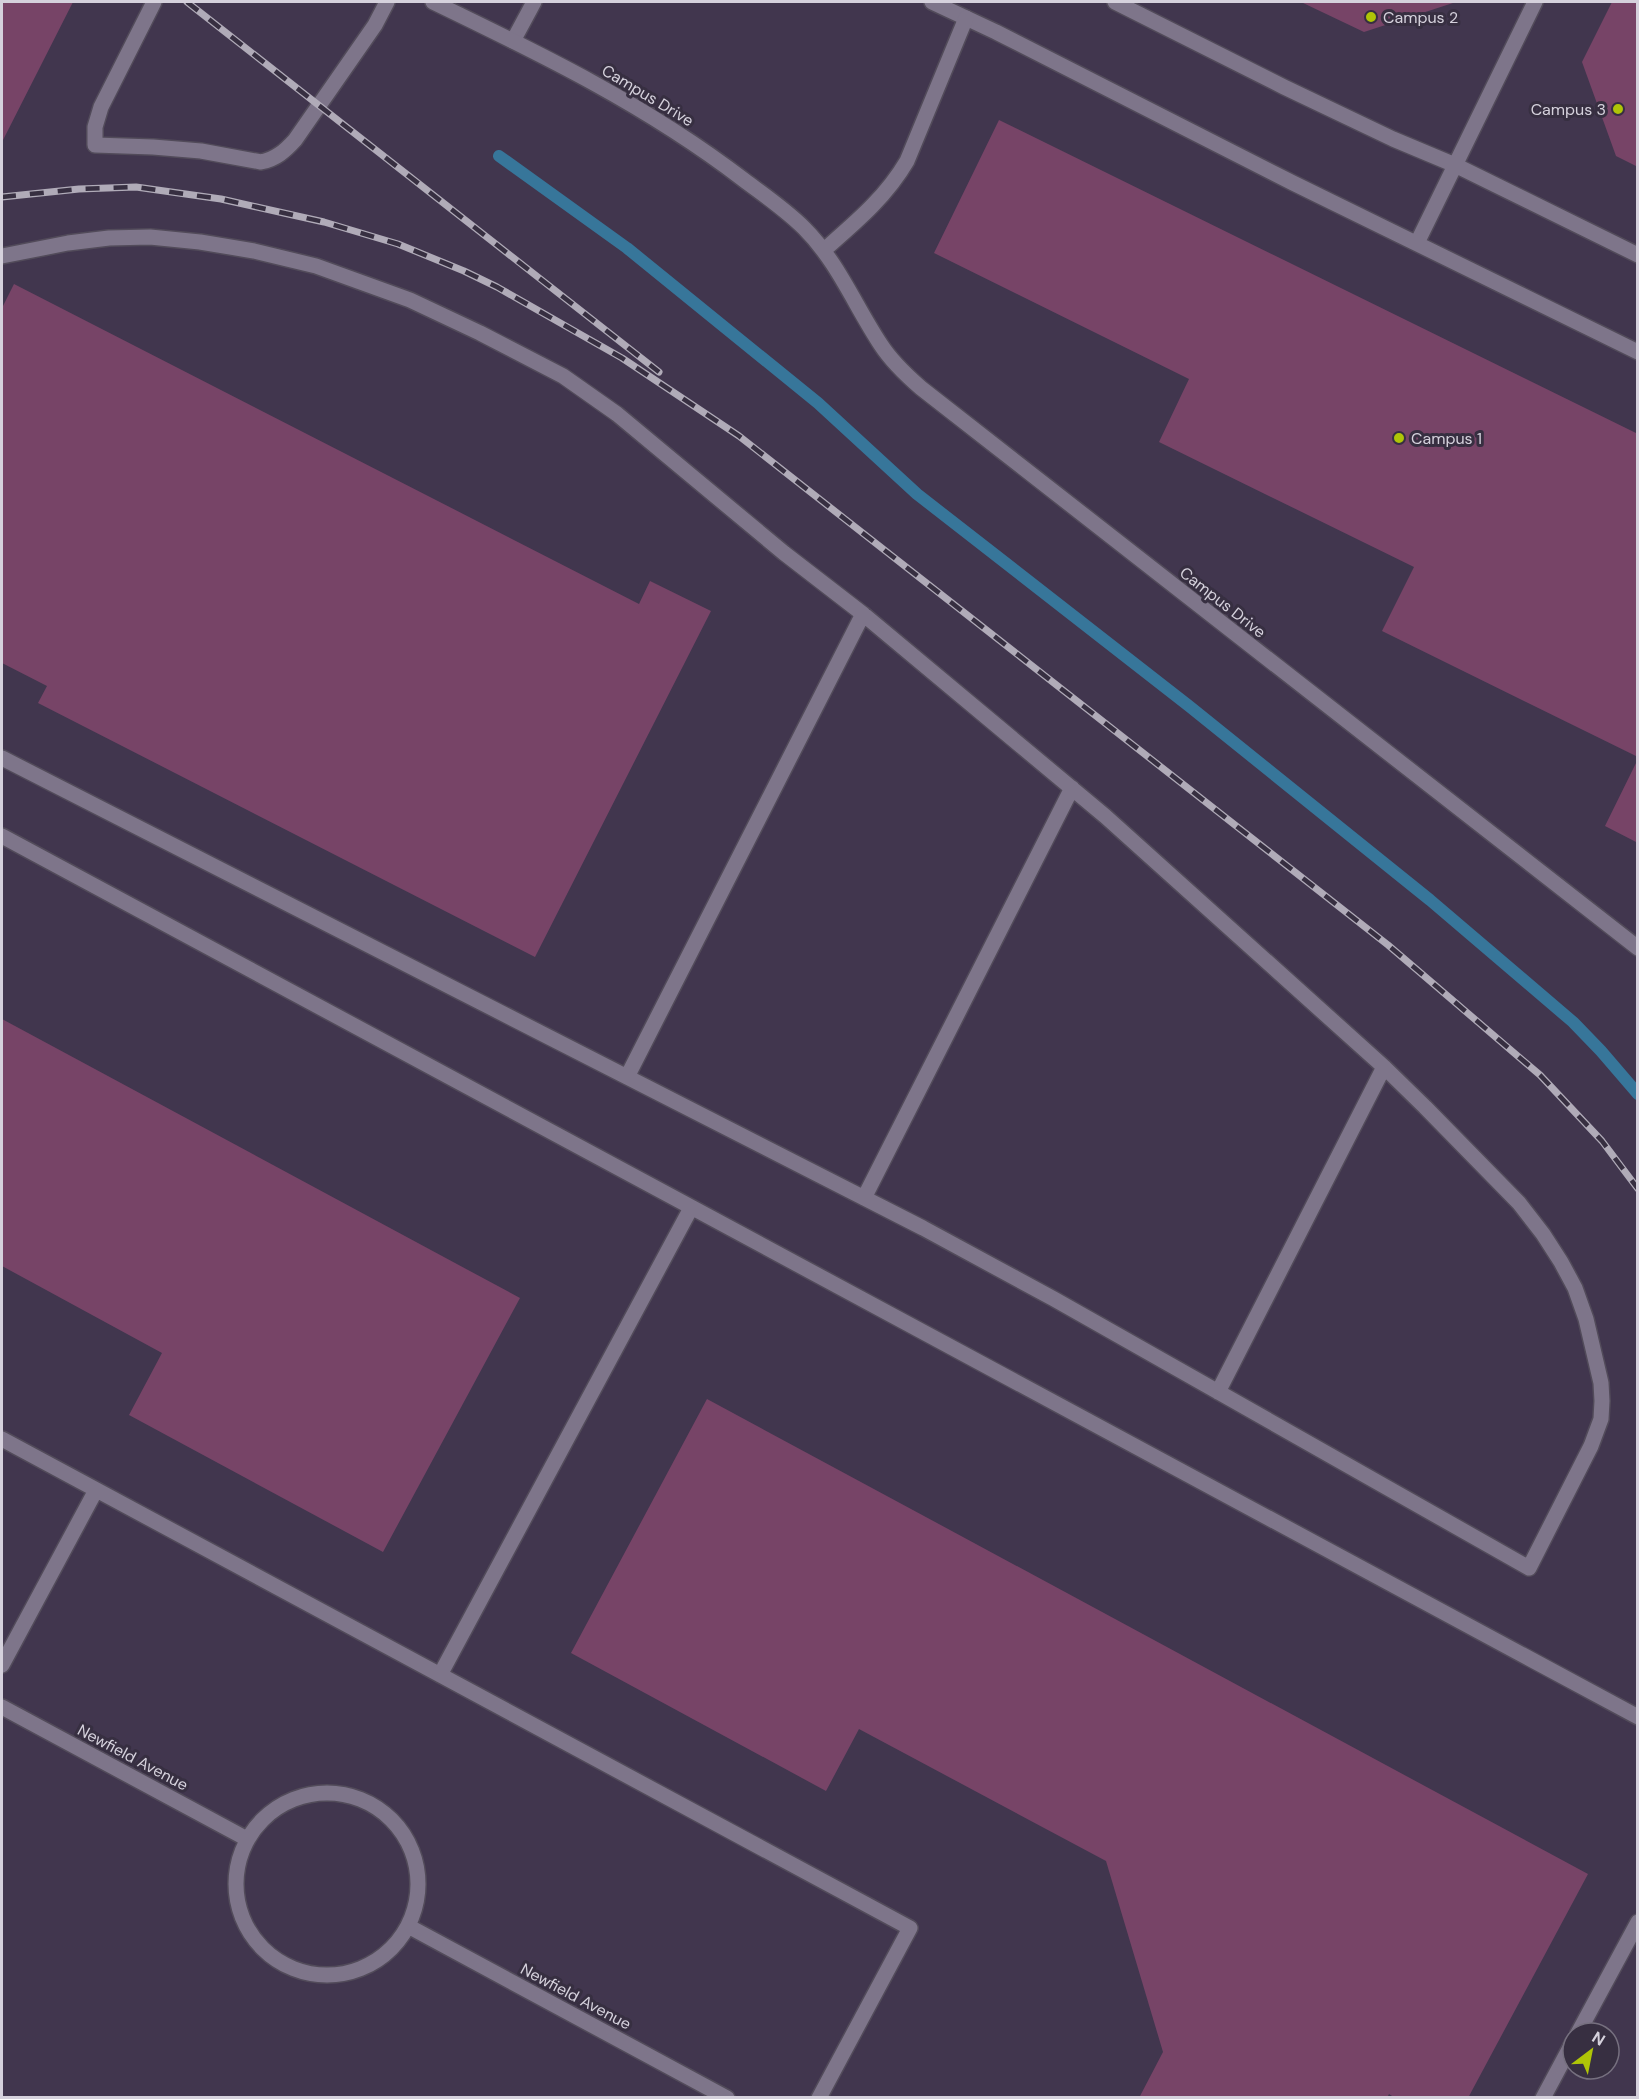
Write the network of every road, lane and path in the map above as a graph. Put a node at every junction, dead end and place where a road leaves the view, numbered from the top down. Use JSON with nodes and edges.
{"nodes":[{"id":1,"x":154,"y":2,"type":"edge"},
{"id":2,"x":387,"y":2,"type":"edge"},
{"id":3,"x":433,"y":2,"type":"edge"},
{"id":4,"x":534,"y":2,"type":"edge"},
{"id":5,"x":932,"y":2,"type":"edge"},
{"id":6,"x":1115,"y":2,"type":"edge"},
{"id":7,"x":1535,"y":2,"type":"edge"},
{"id":8,"x":966,"y":18,"type":"junction"},
{"id":9,"x":513,"y":41,"type":"junction"},
{"id":10,"x":1455,"y":165,"type":"junction"},
{"id":11,"x":1417,"y":243,"type":"junction"},
{"id":12,"x":824,"y":250,"type":"junction"},
{"id":13,"x":1638,"y":255,"type":"edge"},
{"id":14,"x":2,"y":256,"type":"edge"},
{"id":15,"x":1638,"y":352,"type":"edge"},
{"id":16,"x":863,"y":614,"type":"junction"},
{"id":17,"x":2,"y":758,"type":"edge"},
{"id":18,"x":1072,"y":788,"type":"junction"},
{"id":19,"x":2,"y":836,"type":"edge"},
{"id":20,"x":1638,"y":948,"type":"edge"},
{"id":21,"x":1384,"y":1067,"type":"junction"},
{"id":22,"x":627,"y":1077,"type":"junction"},
{"id":23,"x":864,"y":1198,"type":"junction"},
{"id":24,"x":691,"y":1208,"type":"junction"},
{"id":25,"x":1218,"y":1392,"type":"junction"},
{"id":26,"x":2,"y":1439,"type":"edge"},
{"id":27,"x":96,"y":1490,"type":"junction"},
{"id":28,"x":2,"y":1665,"type":"edge"},
{"id":29,"x":440,"y":1675,"type":"junction"},
{"id":30,"x":2,"y":1707,"type":"edge"},
{"id":31,"x":1638,"y":1717,"type":"edge"},
{"id":32,"x":247,"y":1839,"type":"junction"},
{"id":33,"x":1638,"y":1922,"type":"edge"},
{"id":34,"x":408,"y":1926,"type":"junction"},
{"id":35,"x":1584,"y":2021,"type":"edge"},
{"id":36,"x":1561,"y":2064,"type":"edge"},
{"id":37,"x":727,"y":2097,"type":"edge"},
{"id":38,"x":819,"y":2097,"type":"edge"},
{"id":39,"x":1543,"y":2097,"type":"edge"}],
"edges":[{"from":1,"to":2,"type":"street"},
{"from":3,"to":9,"type":"street","name":"Campus Drive"},
{"from":4,"to":9,"type":"street"},
{"from":5,"to":8,"type":"street"},
{"from":6,"to":10,"type":"street"},
{"from":7,"to":10,"type":"street"},
{"from":8,"to":11,"type":"street"},
{"from":8,"to":12,"type":"street"},
{"from":9,"to":12,"type":"street","name":"Campus Drive"},
{"from":10,"to":11,"type":"street"},
{"from":10,"to":13,"type":"street"},
{"from":11,"to":15,"type":"street"},
{"from":12,"to":20,"type":"street","name":"Campus Drive"},
{"from":14,"to":16,"type":"street"},
{"from":16,"to":18,"type":"street"},
{"from":16,"to":22,"type":"street"},
{"from":17,"to":22,"type":"street"},
{"from":18,"to":21,"type":"street"},
{"from":18,"to":23,"type":"street"},
{"from":19,"to":24,"type":"street"},
{"from":21,"to":25,"type":"street"},
{"from":21,"to":25,"type":"street"},
{"from":22,"to":23,"type":"street"},
{"from":23,"to":25,"type":"street"},
{"from":24,"to":29,"type":"street"},
{"from":24,"to":31,"type":"street"},
{"from":26,"to":27,"type":"street"},
{"from":27,"to":28,"type":"street"},
{"from":27,"to":29,"type":"street"},
{"from":29,"to":38,"type":"street"},
{"from":30,"to":32,"type":"street","name":"Newfield Avenue"},
{"from":32,"to":34,"type":"street"},
{"from":32,"to":34,"type":"street"},
{"from":33,"to":35,"type":"street"},
{"from":34,"to":37,"type":"street","name":"Newfield Avenue"},
{"from":36,"to":39,"type":"street"}]}
